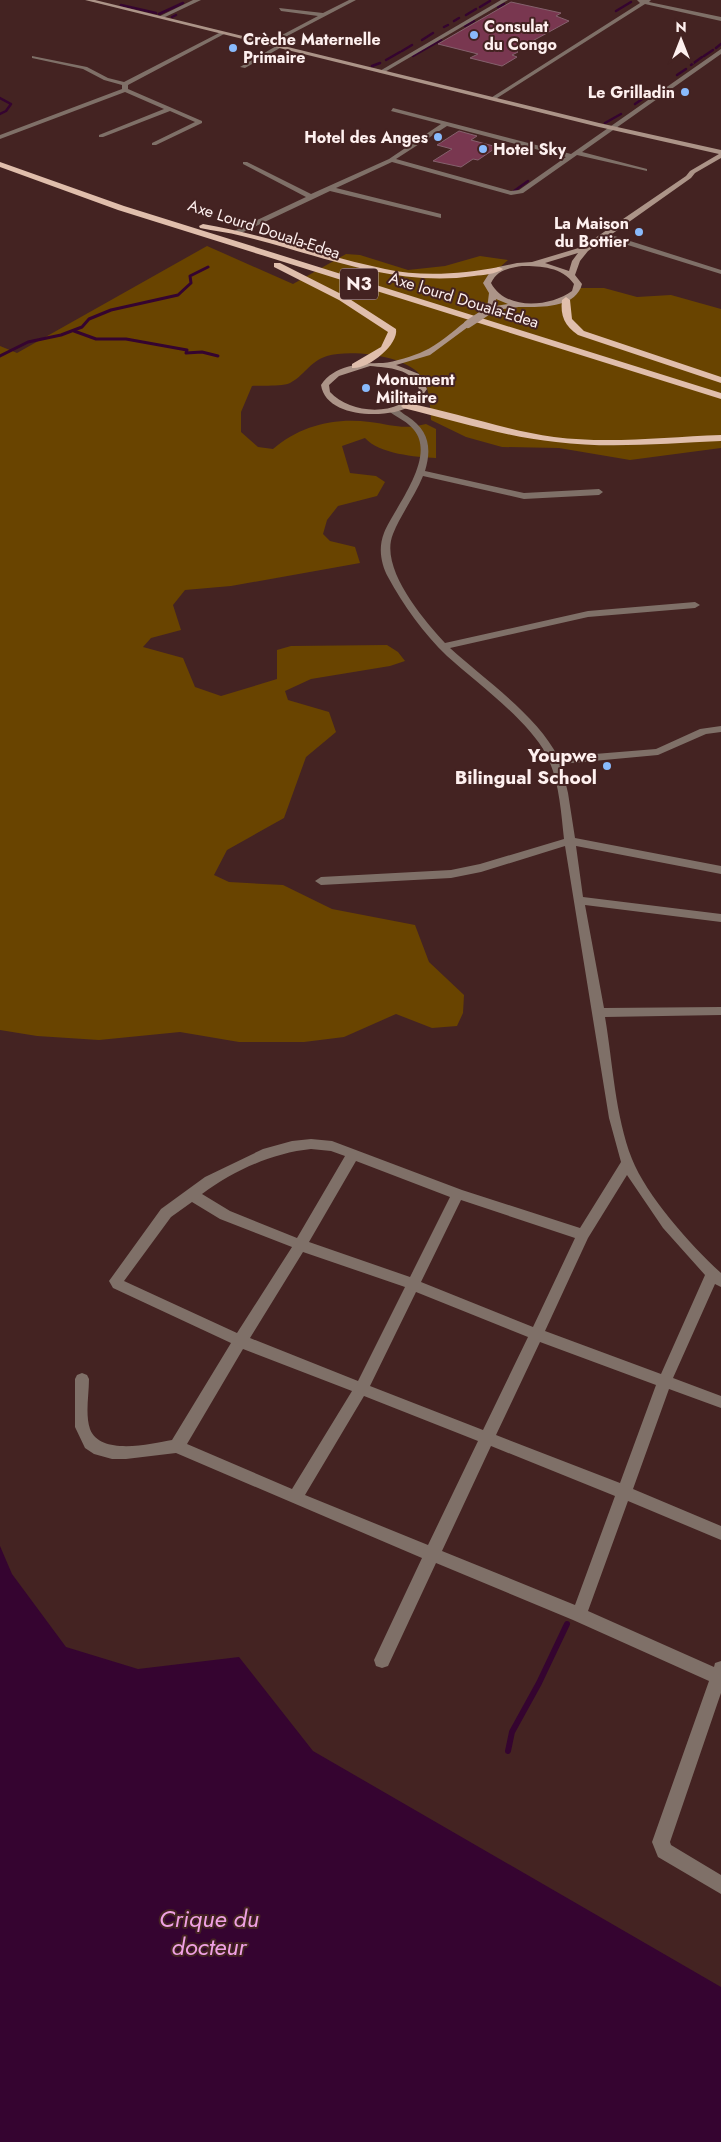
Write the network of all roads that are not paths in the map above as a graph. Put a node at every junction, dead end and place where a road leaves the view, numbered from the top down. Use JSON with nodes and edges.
{"nodes":[{"id":1,"x":88,"y":0,"type":"edge"},
{"id":2,"x":198,"y":0,"type":"edge"},
{"id":3,"x":353,"y":0,"type":"edge"},
{"id":4,"x":504,"y":0,"type":"edge"},
{"id":5,"x":634,"y":0,"type":"edge"},
{"id":6,"x":646,"y":1,"type":"edge"},
{"id":7,"x":280,"y":9,"type":"dead end"},
{"id":8,"x":324,"y":15,"type":"junction"},
{"id":9,"x":161,"y":17,"type":"junction"},
{"id":10,"x":721,"y":19,"type":"edge"},
{"id":11,"x":223,"y":33,"type":"junction"},
{"id":12,"x":268,"y":44,"type":"junction"},
{"id":13,"x":278,"y":47,"type":"junction"},
{"id":14,"x":721,"y":51,"type":"edge"},
{"id":15,"x":34,"y":57,"type":"dead end"},
{"id":16,"x":243,"y":67,"type":"dead end"},
{"id":17,"x":381,"y":72,"type":"junction"},
{"id":18,"x":125,"y":87,"type":"junction"},
{"id":19,"x":492,"y":99,"type":"junction"},
{"id":20,"x":170,"y":109,"type":"junction"},
{"id":21,"x":393,"y":110,"type":"dead end"},
{"id":22,"x":446,"y":124,"type":"junction"},
{"id":23,"x":611,"y":128,"type":"junction"},
{"id":24,"x":101,"y":136,"type":"dead end"},
{"id":25,"x":0,"y":137,"type":"edge"},
{"id":26,"x":154,"y":144,"type":"dead end"},
{"id":27,"x":573,"y":154,"type":"junction"},
{"id":28,"x":696,"y":154,"type":"junction"},
{"id":29,"x":0,"y":156,"type":"edge"},
{"id":30,"x":721,"y":157,"type":"edge"},
{"id":31,"x":391,"y":160,"type":"junction"},
{"id":32,"x":245,"y":163,"type":"dead end"},
{"id":33,"x":0,"y":164,"type":"edge"},
{"id":34,"x":698,"y":169,"type":"junction"},
{"id":35,"x":645,"y":170,"type":"dead end"},
{"id":36,"x":689,"y":177,"type":"junction"},
{"id":37,"x":331,"y":189,"type":"junction"},
{"id":38,"x":310,"y":197,"type":"junction"},
{"id":39,"x":438,"y":216,"type":"dead end"},
{"id":40,"x":203,"y":226,"type":"junction"},
{"id":41,"x":193,"y":231,"type":"junction"},
{"id":42,"x":236,"y":232,"type":"junction"},
{"id":43,"x":605,"y":235,"type":"junction"},
{"id":44,"x":585,"y":249,"type":"junction"},
{"id":45,"x":533,"y":264,"type":"junction"},
{"id":46,"x":499,"y":269,"type":"junction"},
{"id":47,"x":721,"y":272,"type":"edge"},
{"id":48,"x":572,"y":275,"type":"junction"},
{"id":49,"x":492,"y":294,"type":"junction"},
{"id":50,"x":566,"y":300,"type":"junction"},
{"id":51,"x":521,"y":304,"type":"junction"},
{"id":52,"x":491,"y":309,"type":"junction"},
{"id":53,"x":427,"y":353,"type":"junction"},
{"id":54,"x":386,"y":365,"type":"junction"},
{"id":55,"x":355,"y":366,"type":"junction"},
{"id":56,"x":418,"y":377,"type":"junction"},
{"id":57,"x":721,"y":380,"type":"edge"},
{"id":58,"x":721,"y":386,"type":"edge"},
{"id":59,"x":721,"y":396,"type":"edge"},
{"id":60,"x":406,"y":406,"type":"junction"},
{"id":61,"x":393,"y":410,"type":"junction"},
{"id":62,"x":721,"y":438,"type":"edge"},
{"id":63,"x":420,"y":473,"type":"junction"},
{"id":64,"x":599,"y":492,"type":"dead end"},
{"id":65,"x":695,"y":605,"type":"dead end"},
{"id":66,"x":444,"y":646,"type":"junction"},
{"id":67,"x":721,"y":729,"type":"edge"},
{"id":68,"x":555,"y":761,"type":"junction"},
{"id":69,"x":570,"y":841,"type":"junction"},
{"id":70,"x":721,"y":870,"type":"edge"},
{"id":71,"x":322,"y":881,"type":"dead end"},
{"id":72,"x":578,"y":900,"type":"junction"},
{"id":73,"x":721,"y":918,"type":"edge"},
{"id":74,"x":721,"y":1011,"type":"edge"},
{"id":75,"x":599,"y":1013,"type":"junction"},
{"id":76,"x":353,"y":1155,"type":"junction"},
{"id":77,"x":627,"y":1163,"type":"junction"},
{"id":78,"x":190,"y":1194,"type":"junction"},
{"id":79,"x":458,"y":1194,"type":"junction"},
{"id":80,"x":584,"y":1235,"type":"junction"},
{"id":81,"x":300,"y":1244,"type":"junction"},
{"id":82,"x":716,"y":1277,"type":"edge"},
{"id":83,"x":412,"y":1284,"type":"junction"},
{"id":84,"x":538,"y":1334,"type":"junction"},
{"id":85,"x":240,"y":1340,"type":"junction"},
{"id":86,"x":82,"y":1379,"type":"dead end"},
{"id":87,"x":665,"y":1381,"type":"junction"},
{"id":88,"x":361,"y":1389,"type":"junction"},
{"id":89,"x":721,"y":1402,"type":"edge"},
{"id":90,"x":488,"y":1440,"type":"junction"},
{"id":91,"x":180,"y":1446,"type":"junction"},
{"id":92,"x":624,"y":1492,"type":"junction"},
{"id":93,"x":295,"y":1498,"type":"junction"},
{"id":94,"x":721,"y":1533,"type":"edge"},
{"id":95,"x":432,"y":1553,"type":"junction"},
{"id":96,"x":579,"y":1615,"type":"junction"},
{"id":97,"x":382,"y":1660,"type":"dead end"},
{"id":98,"x":720,"y":1674,"type":"edge"},
{"id":99,"x":721,"y":1885,"type":"edge"}],
"edges":[{"from":1,"to":9,"type":"main road"},
{"from":2,"to":9,"type":"street"},
{"from":3,"to":8,"type":"street"},
{"from":4,"to":17,"type":"street"},
{"from":5,"to":6,"type":"street"},
{"from":6,"to":10,"type":"street"},
{"from":6,"to":19,"type":"street"},
{"from":7,"to":8,"type":"street"},
{"from":8,"to":12,"type":"street"},
{"from":9,"to":11,"type":"main road"},
{"from":11,"to":12,"type":"main road"},
{"from":11,"to":18,"type":"street"},
{"from":12,"to":13,"type":"main road"},
{"from":13,"to":16,"type":"street"},
{"from":13,"to":17,"type":"main road"},
{"from":14,"to":23,"type":"street"},
{"from":15,"to":18,"type":"street"},
{"from":17,"to":19,"type":"main road"},
{"from":18,"to":20,"type":"street"},
{"from":18,"to":25,"type":"street"},
{"from":19,"to":23,"type":"main road"},
{"from":20,"to":24,"type":"street"},
{"from":20,"to":26,"type":"street"},
{"from":21,"to":22,"type":"street"},
{"from":22,"to":27,"type":"street"},
{"from":22,"to":31,"type":"street"},
{"from":23,"to":27,"type":"street"},
{"from":23,"to":28,"type":"main road"},
{"from":23,"to":30,"type":"main road"},
{"from":27,"to":31,"type":"street"},
{"from":27,"to":35,"type":"street"},
{"from":28,"to":30,"type":"main road"},
{"from":28,"to":34,"type":"main road"},
{"from":29,"to":40,"type":"highway","name":"Axe Lourd Douala-Edea","number":"N3"},
{"from":30,"to":34,"type":"main road"},
{"from":30,"to":36,"type":"main road"},
{"from":31,"to":37,"type":"street"},
{"from":32,"to":38,"type":"street"},
{"from":33,"to":41,"type":"highway","name":"Axe lourd Douala-Edea","number":"N3"},
{"from":34,"to":36,"type":"main road"},
{"from":36,"to":43,"type":"main road"},
{"from":37,"to":38,"type":"street"},
{"from":37,"to":39,"type":"street"},
{"from":38,"to":42,"type":"street"},
{"from":40,"to":42,"type":"highway"},
{"from":40,"to":58,"type":"highway","name":"Axe Lourd Douala-Edea","number":"N3"},
{"from":41,"to":55,"type":"highway"},
{"from":41,"to":59,"type":"highway","name":"Axe lourd Douala-Edea","number":"N3"},
{"from":42,"to":46,"type":"highway"},
{"from":43,"to":44,"type":"main road"},
{"from":43,"to":47,"type":"street"},
{"from":44,"to":45,"type":"main road"},
{"from":44,"to":48,"type":"main road"},
{"from":45,"to":46,"type":"main road"},
{"from":45,"to":48,"type":"main road"},
{"from":46,"to":49,"type":"main road"},
{"from":48,"to":50,"type":"main road"},
{"from":49,"to":51,"type":"main road"},
{"from":49,"to":52,"type":"main road"},
{"from":50,"to":51,"type":"main road"},
{"from":50,"to":57,"type":"highway"},
{"from":51,"to":52,"type":"main road"},
{"from":52,"to":53,"type":"main road","bridge":true},
{"from":53,"to":54,"type":"main road"},
{"from":53,"to":56,"type":"main road"},
{"from":54,"to":55,"type":"main road"},
{"from":54,"to":56,"type":"main road"},
{"from":55,"to":61,"type":"main road"},
{"from":56,"to":60,"type":"main road"},
{"from":60,"to":61,"type":"main road"},
{"from":60,"to":62,"type":"highway"},
{"from":61,"to":63,"type":"street"},
{"from":63,"to":64,"type":"street"},
{"from":63,"to":66,"type":"street"},
{"from":65,"to":66,"type":"street"},
{"from":66,"to":68,"type":"street"},
{"from":67,"to":68,"type":"street"},
{"from":68,"to":69,"type":"street"},
{"from":69,"to":70,"type":"street"},
{"from":69,"to":71,"type":"street"},
{"from":69,"to":72,"type":"street"},
{"from":72,"to":73,"type":"street"},
{"from":72,"to":75,"type":"street"},
{"from":74,"to":75,"type":"street"},
{"from":75,"to":77,"type":"street"},
{"from":76,"to":78,"type":"street"},
{"from":76,"to":79,"type":"street"},
{"from":76,"to":81,"type":"street"},
{"from":77,"to":80,"type":"street"},
{"from":77,"to":82,"type":"street"},
{"from":78,"to":81,"type":"street"},
{"from":78,"to":85,"type":"street"},
{"from":79,"to":80,"type":"street"},
{"from":79,"to":83,"type":"street"},
{"from":80,"to":84,"type":"street"},
{"from":81,"to":83,"type":"street"},
{"from":81,"to":85,"type":"street"},
{"from":82,"to":87,"type":"street"},
{"from":83,"to":84,"type":"street"},
{"from":83,"to":88,"type":"street"},
{"from":84,"to":87,"type":"street"},
{"from":84,"to":90,"type":"street"},
{"from":85,"to":88,"type":"street"},
{"from":85,"to":91,"type":"street"},
{"from":86,"to":91,"type":"street"},
{"from":87,"to":89,"type":"street"},
{"from":87,"to":92,"type":"street"},
{"from":88,"to":90,"type":"street"},
{"from":88,"to":93,"type":"street"},
{"from":90,"to":92,"type":"street"},
{"from":90,"to":95,"type":"street"},
{"from":91,"to":93,"type":"street"},
{"from":92,"to":94,"type":"street"},
{"from":92,"to":96,"type":"street"},
{"from":93,"to":95,"type":"street"},
{"from":95,"to":96,"type":"street"},
{"from":95,"to":97,"type":"street"},
{"from":96,"to":98,"type":"street"},
{"from":98,"to":99,"type":"street"}]}
